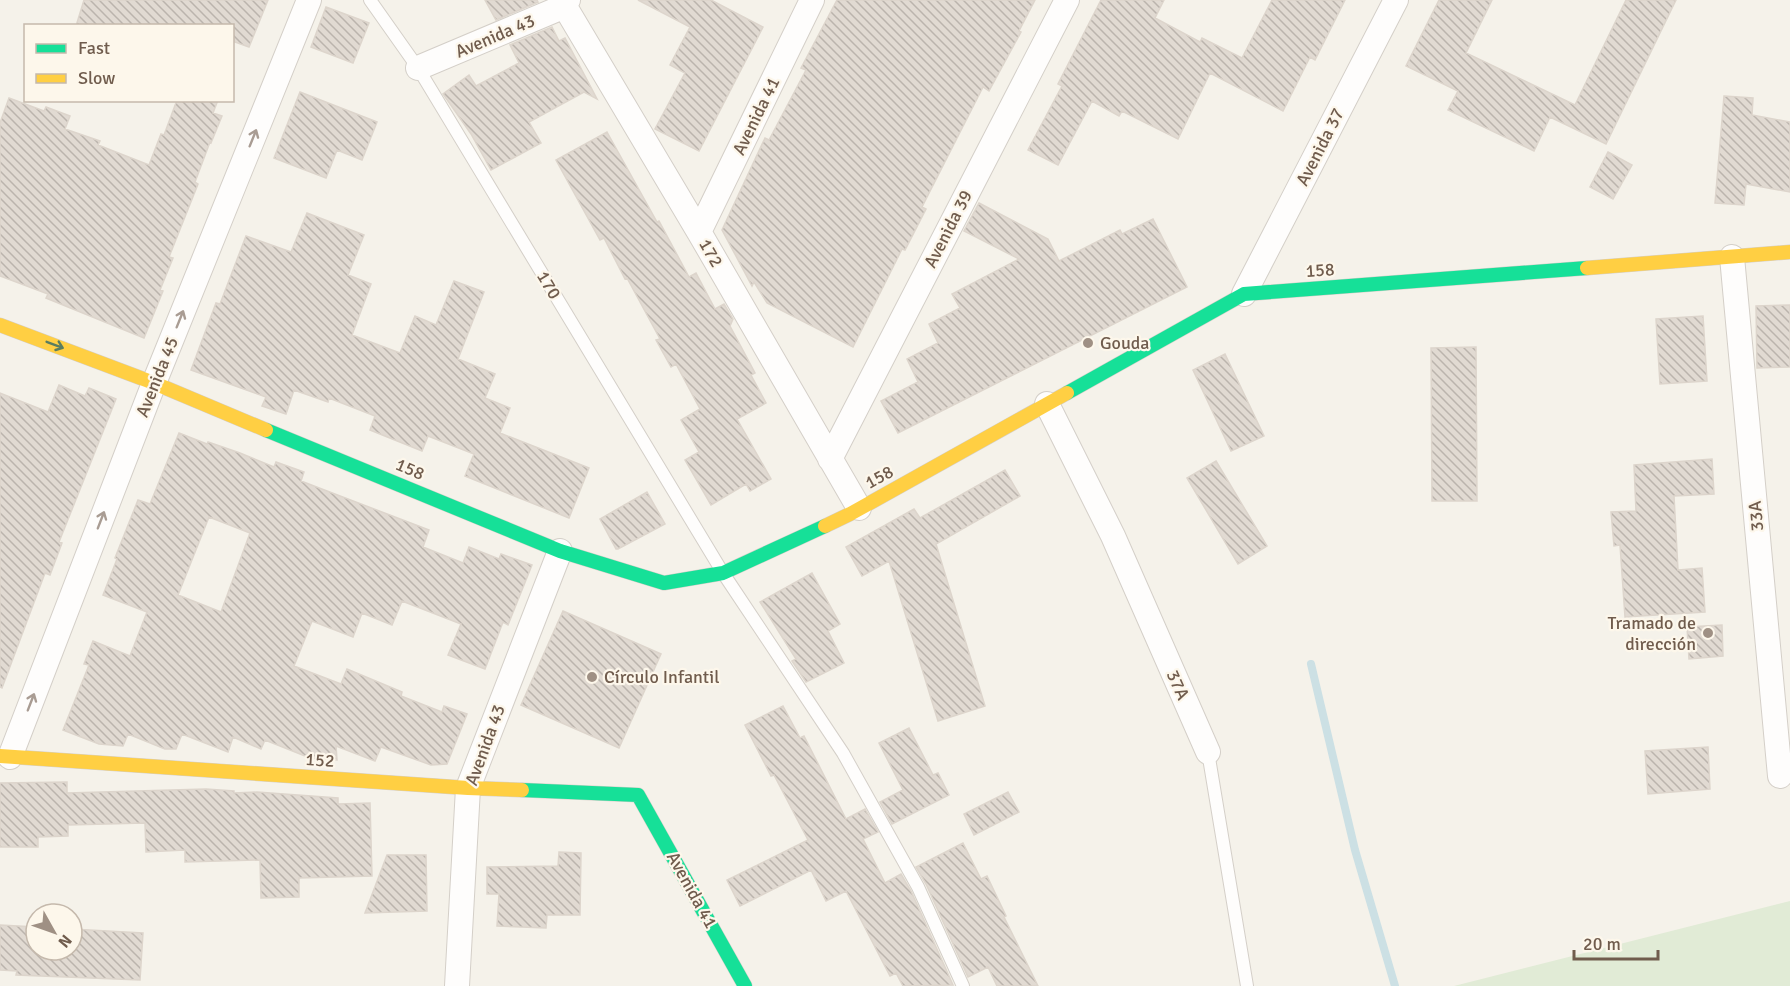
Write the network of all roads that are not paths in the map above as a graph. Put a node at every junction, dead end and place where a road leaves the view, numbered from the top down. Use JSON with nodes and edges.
{"nodes":[{"id":1,"x":309,"y":0,"type":"edge"},
{"id":2,"x":369,"y":0,"type":"edge"},
{"id":3,"x":812,"y":0,"type":"edge"},
{"id":4,"x":1067,"y":0,"type":"edge"},
{"id":5,"x":1395,"y":0,"type":"edge"},
{"id":6,"x":565,"y":2,"type":"edge"},
{"id":7,"x":418,"y":68,"type":"junction"},
{"id":8,"x":699,"y":232,"type":"junction"},
{"id":9,"x":1790,"y":252,"type":"edge"},
{"id":10,"x":1732,"y":257,"type":"junction"},
{"id":11,"x":1245,"y":294,"type":"junction"},
{"id":12,"x":0,"y":325,"type":"edge"},
{"id":13,"x":154,"y":382,"type":"junction"},
{"id":14,"x":1047,"y":404,"type":"junction"},
{"id":15,"x":830,"y":459,"type":"junction"},
{"id":16,"x":859,"y":508,"type":"junction"},
{"id":17,"x":560,"y":551,"type":"junction"},
{"id":18,"x":723,"y":573,"type":"junction"},
{"id":19,"x":1208,"y":752,"type":"joint"},
{"id":20,"x":5,"y":757,"type":"edge"},
{"id":21,"x":1780,"y":776,"type":"dead end"},
{"id":22,"x":468,"y":788,"type":"junction"},
{"id":23,"x":638,"y":795,"type":"joint"},
{"id":24,"x":457,"y":986,"type":"edge"},
{"id":25,"x":746,"y":986,"type":"edge"},
{"id":26,"x":963,"y":986,"type":"edge"},
{"id":27,"x":1247,"y":986,"type":"edge"}],
"edges":[{"from":13,"to":1,"type":"street","name":"Avenida 45","one_way":true},
{"from":2,"to":7,"type":"lane","name":"170"},
{"from":3,"to":8,"type":"street","name":"Avenida 41"},
{"from":4,"to":15,"type":"street","name":"Avenida 39"},
{"from":5,"to":11,"type":"street","name":"Avenida 37"},
{"from":6,"to":7,"type":"street","name":"Avenida 43"},
{"from":6,"to":8,"type":"street","name":"172"},
{"from":7,"to":18,"type":"lane","name":"170"},
{"from":8,"to":15,"type":"street","name":"172"},
{"from":9,"to":10,"type":"street","name":"158"},
{"from":10,"to":11,"type":"street","name":"158"},
{"from":10,"to":21,"type":"street","name":"33A"},
{"from":11,"to":14,"type":"street","name":"158"},
{"from":12,"to":13,"type":"street","name":"158","one_way":true},
{"from":13,"to":17,"type":"street","name":"158"},
{"from":20,"to":13,"type":"street","name":"Avenida 45","one_way":true},
{"from":14,"to":16,"type":"street","name":"158"},
{"from":14,"to":19,"type":"street","name":"37A"},
{"from":15,"to":16,"type":"street","name":"172"},
{"from":16,"to":18,"type":"street","name":"158"},
{"from":17,"to":18,"type":"street","name":"158"},
{"from":17,"to":22,"type":"street","name":"Avenida 43"},
{"from":18,"to":26,"type":"lane","name":"170"},
{"from":19,"to":27,"type":"lane","name":"37A"},
{"from":20,"to":22,"type":"street","name":"152"},
{"from":22,"to":23,"type":"street","name":"152"},
{"from":22,"to":24,"type":"street","name":"Avenida 43"},
{"from":23,"to":25,"type":"street","name":"Avenida 41"}]}
